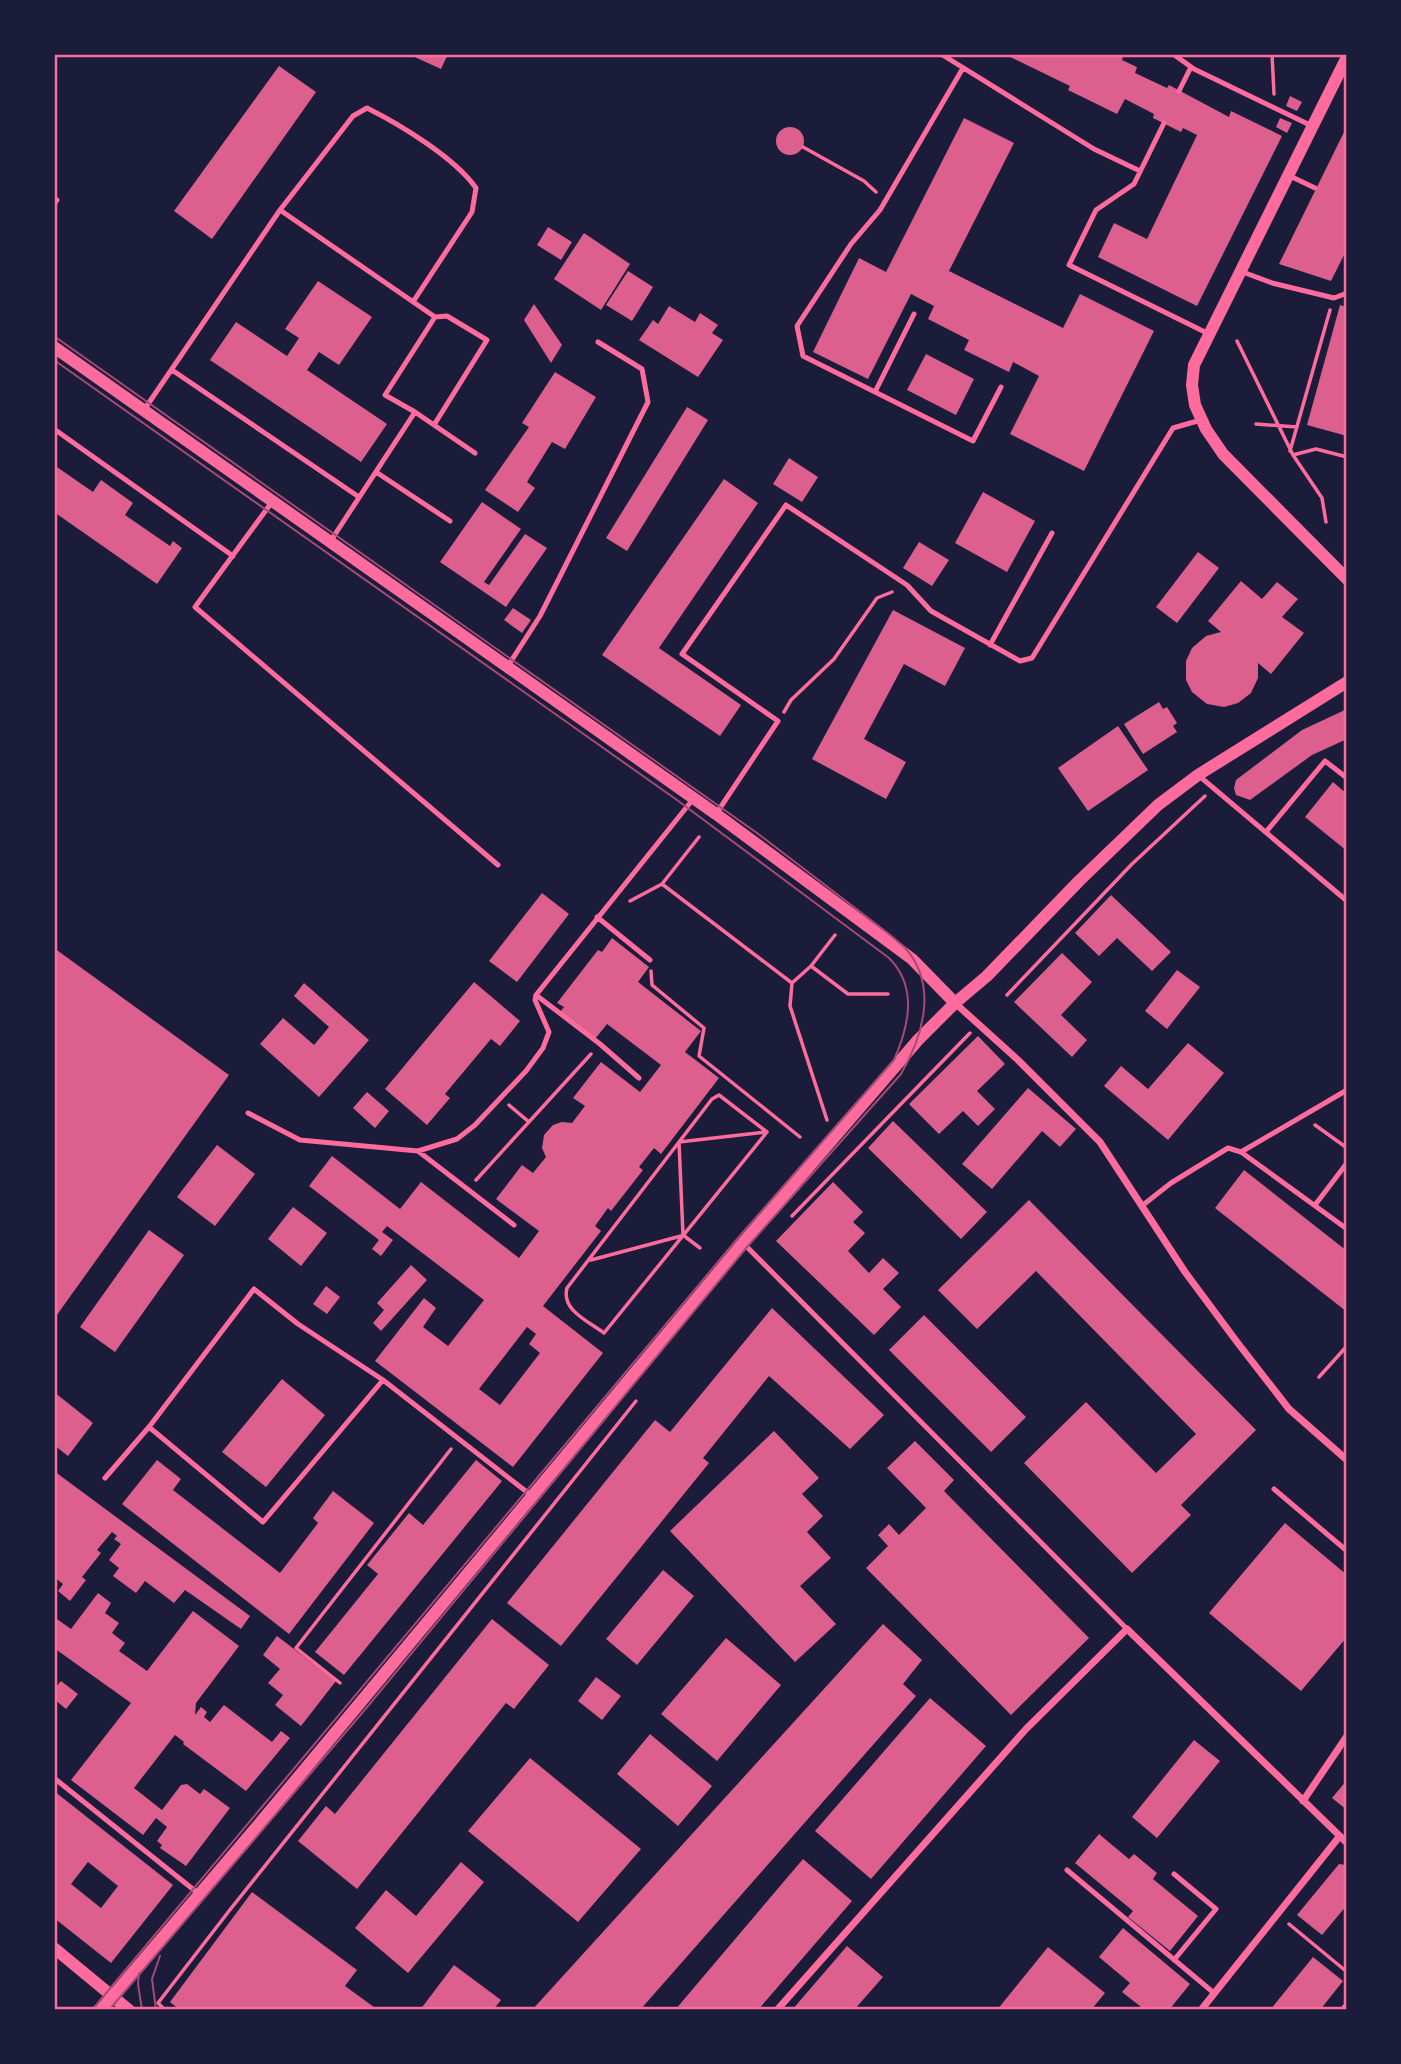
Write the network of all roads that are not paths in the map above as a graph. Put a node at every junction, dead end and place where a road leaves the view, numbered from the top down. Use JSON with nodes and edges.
{"nodes":[{"id":1,"x":942,"y":54,"type":"edge"},
{"id":2,"x":1173,"y":54,"type":"edge"},
{"id":3,"x":1347,"y":57,"type":"edge"},
{"id":4,"x":1191,"y":67,"type":"junction"},
{"id":5,"x":963,"y":68,"type":"junction"},
{"id":6,"x":1180,"y":90,"type":"dead end"},
{"id":7,"x":1164,"y":123,"type":"dead end"},
{"id":8,"x":1312,"y":126,"type":"junction"},
{"id":9,"x":1140,"y":171,"type":"junction"},
{"id":10,"x":1288,"y":175,"type":"junction"},
{"id":11,"x":1315,"y":188,"type":"dead end"},
{"id":12,"x":281,"y":210,"type":"junction"},
{"id":13,"x":1240,"y":271,"type":"junction"},
{"id":14,"x":1347,"y":293,"type":"edge"},
{"id":15,"x":414,"y":302,"type":"junction"},
{"id":16,"x":914,"y":314,"type":"dead end"},
{"id":17,"x":435,"y":317,"type":"junction"},
{"id":18,"x":1209,"y":334,"type":"junction"},
{"id":19,"x":598,"y":342,"type":"dead end"},
{"id":20,"x":54,"y":347,"type":"edge"},
{"id":21,"x":172,"y":370,"type":"junction"},
{"id":22,"x":1001,"y":387,"type":"dead end"},
{"id":23,"x":874,"y":391,"type":"junction"},
{"id":24,"x":144,"y":411,"type":"junction"},
{"id":25,"x":415,"y":412,"type":"junction"},
{"id":26,"x":1201,"y":420,"type":"junction"},
{"id":27,"x":434,"y":425,"type":"junction"},
{"id":28,"x":54,"y":429,"type":"edge"},
{"id":29,"x":475,"y":453,"type":"dead end"},
{"id":30,"x":376,"y":471,"type":"junction"},
{"id":31,"x":359,"y":497,"type":"junction"},
{"id":32,"x":272,"y":502,"type":"junction"},
{"id":33,"x":450,"y":522,"type":"dead end"},
{"id":34,"x":1052,"y":533,"type":"dead end"},
{"id":35,"x":330,"y":542,"type":"junction"},
{"id":36,"x":233,"y":556,"type":"junction"},
{"id":37,"x":1347,"y":579,"type":"edge"},
{"id":38,"x":990,"y":645,"type":"junction"},
{"id":39,"x":508,"y":666,"type":"junction"},
{"id":40,"x":1347,"y":682,"type":"edge"},
{"id":41,"x":1198,"y":775,"type":"junction"},
{"id":42,"x":1347,"y":778,"type":"edge"},
{"id":43,"x":694,"y":798,"type":"junction"},
{"id":44,"x":716,"y":814,"type":"junction"},
{"id":45,"x":1266,"y":832,"type":"junction"},
{"id":46,"x":498,"y":865,"type":"dead end"},
{"id":47,"x":1347,"y":901,"type":"edge"},
{"id":48,"x":597,"y":917,"type":"junction"},
{"id":49,"x":650,"y":960,"type":"road end"},
{"id":50,"x":536,"y":995,"type":"junction"},
{"id":51,"x":955,"y":1003,"type":"junction"},
{"id":52,"x":639,"y":1078,"type":"dead end"},
{"id":53,"x":1347,"y":1090,"type":"edge"},
{"id":54,"x":248,"y":1113,"type":"dead end"},
{"id":55,"x":418,"y":1151,"type":"junction"},
{"id":56,"x":1241,"y":1152,"type":"junction"},
{"id":57,"x":1347,"y":1163,"type":"edge"},
{"id":58,"x":1143,"y":1205,"type":"junction"},
{"id":59,"x":1315,"y":1205,"type":"junction"},
{"id":60,"x":514,"y":1225,"type":"dead end"},
{"id":61,"x":1347,"y":1229,"type":"edge"},
{"id":62,"x":743,"y":1243,"type":"junction"},
{"id":63,"x":383,"y":1380,"type":"junction"},
{"id":64,"x":149,"y":1427,"type":"junction"},
{"id":65,"x":1347,"y":1460,"type":"edge"},
{"id":66,"x":105,"y":1478,"type":"dead end"},
{"id":67,"x":1274,"y":1489,"type":"dead end"},
{"id":68,"x":532,"y":1496,"type":"junction"},
{"id":69,"x":1347,"y":1551,"type":"edge"},
{"id":70,"x":1127,"y":1629,"type":"junction"},
{"id":71,"x":1347,"y":1736,"type":"edge"},
{"id":72,"x":54,"y":1778,"type":"edge"},
{"id":73,"x":1303,"y":1801,"type":"junction"},
{"id":74,"x":1339,"y":1837,"type":"junction"},
{"id":75,"x":1347,"y":1843,"type":"edge"},
{"id":76,"x":1067,"y":1870,"type":"dead end"},
{"id":77,"x":1174,"y":1874,"type":"dead end"},
{"id":78,"x":199,"y":1894,"type":"junction"},
{"id":79,"x":54,"y":1948,"type":"edge"},
{"id":80,"x":1174,"y":1959,"type":"junction"},
{"id":81,"x":1214,"y":1993,"type":"junction"},
{"id":82,"x":112,"y":1996,"type":"junction"},
{"id":83,"x":1347,"y":2004,"type":"edge"},
{"id":84,"x":101,"y":2010,"type":"edge"},
{"id":85,"x":129,"y":2010,"type":"edge"},
{"id":86,"x":777,"y":2010,"type":"edge"},
{"id":87,"x":1201,"y":2010,"type":"edge"},
{"id":88,"x":1342,"y":2010,"type":"edge"}],
"edges":[{"from":1,"to":5,"type":"lane"},
{"from":2,"to":4,"type":"lane"},
{"from":3,"to":8,"type":"street"},
{"from":4,"to":6,"type":"lane"},
{"from":4,"to":8,"type":"lane"},
{"from":5,"to":9,"type":"lane"},
{"from":5,"to":23,"type":"lane"},
{"from":7,"to":9,"type":"lane"},
{"from":8,"to":10,"type":"street"},
{"from":9,"to":18,"type":"lane"},
{"from":10,"to":11,"type":"lane"},
{"from":10,"to":13,"type":"street"},
{"from":12,"to":15,"type":"lane"},
{"from":12,"to":15,"type":"lane"},
{"from":12,"to":21,"type":"lane"},
{"from":13,"to":14,"type":"lane"},
{"from":13,"to":18,"type":"street"},
{"from":15,"to":17,"type":"lane"},
{"from":16,"to":23,"type":"lane"},
{"from":17,"to":25,"type":"lane"},
{"from":17,"to":27,"type":"lane"},
{"from":18,"to":26,"type":"street"},
{"from":19,"to":39,"type":"lane"},
{"from":20,"to":24,"type":"street"},
{"from":21,"to":24,"type":"lane"},
{"from":21,"to":31,"type":"lane"},
{"from":22,"to":23,"type":"lane"},
{"from":24,"to":32,"type":"street"},
{"from":25,"to":27,"type":"lane"},
{"from":25,"to":30,"type":"lane"},
{"from":26,"to":37,"type":"street"},
{"from":26,"to":38,"type":"lane"},
{"from":27,"to":29,"type":"lane"},
{"from":28,"to":36,"type":"lane"},
{"from":30,"to":31,"type":"lane"},
{"from":30,"to":33,"type":"lane"},
{"from":31,"to":35,"type":"lane"},
{"from":32,"to":35,"type":"street"},
{"from":32,"to":36,"type":"lane"},
{"from":34,"to":38,"type":"lane"},
{"from":35,"to":39,"type":"street"},
{"from":36,"to":46,"type":"lane"},
{"from":38,"to":44,"type":"lane"},
{"from":39,"to":43,"type":"street"},
{"from":40,"to":41,"type":"street"},
{"from":41,"to":45,"type":"lane"},
{"from":41,"to":51,"type":"street"},
{"from":42,"to":45,"type":"lane"},
{"from":43,"to":44,"type":"street"},
{"from":43,"to":48,"type":"lane"},
{"from":44,"to":51,"type":"street"},
{"from":45,"to":47,"type":"lane"},
{"from":48,"to":49,"type":"lane"},
{"from":48,"to":50,"type":"lane"},
{"from":50,"to":52,"type":"lane"},
{"from":50,"to":55,"type":"lane"},
{"from":51,"to":58,"type":"street"},
{"from":51,"to":62,"type":"street"},
{"from":53,"to":56,"type":"lane"},
{"from":54,"to":55,"type":"lane"},
{"from":55,"to":60,"type":"lane"},
{"from":56,"to":58,"type":"lane"},
{"from":56,"to":59,"type":"lane"},
{"from":57,"to":59,"type":"lane"},
{"from":58,"to":65,"type":"street"},
{"from":59,"to":61,"type":"lane"},
{"from":62,"to":68,"type":"street"},
{"from":62,"to":70,"type":"lane"},
{"from":63,"to":64,"type":"lane"},
{"from":63,"to":64,"type":"lane"},
{"from":63,"to":68,"type":"lane"},
{"from":64,"to":66,"type":"lane"},
{"from":67,"to":69,"type":"lane"},
{"from":68,"to":78,"type":"street"},
{"from":70,"to":73,"type":"street"},
{"from":70,"to":86,"type":"street"},
{"from":71,"to":73,"type":"street"},
{"from":72,"to":78,"type":"lane"},
{"from":73,"to":74,"type":"street"},
{"from":74,"to":75,"type":"street"},
{"from":74,"to":81,"type":"street"},
{"from":76,"to":80,"type":"lane"},
{"from":77,"to":80,"type":"lane"},
{"from":78,"to":82,"type":"street"},
{"from":79,"to":82,"type":"street"},
{"from":80,"to":81,"type":"lane"},
{"from":81,"to":87,"type":"street"},
{"from":82,"to":84,"type":"street"},
{"from":82,"to":85,"type":"street"},
{"from":83,"to":88,"type":"lane"}]}
